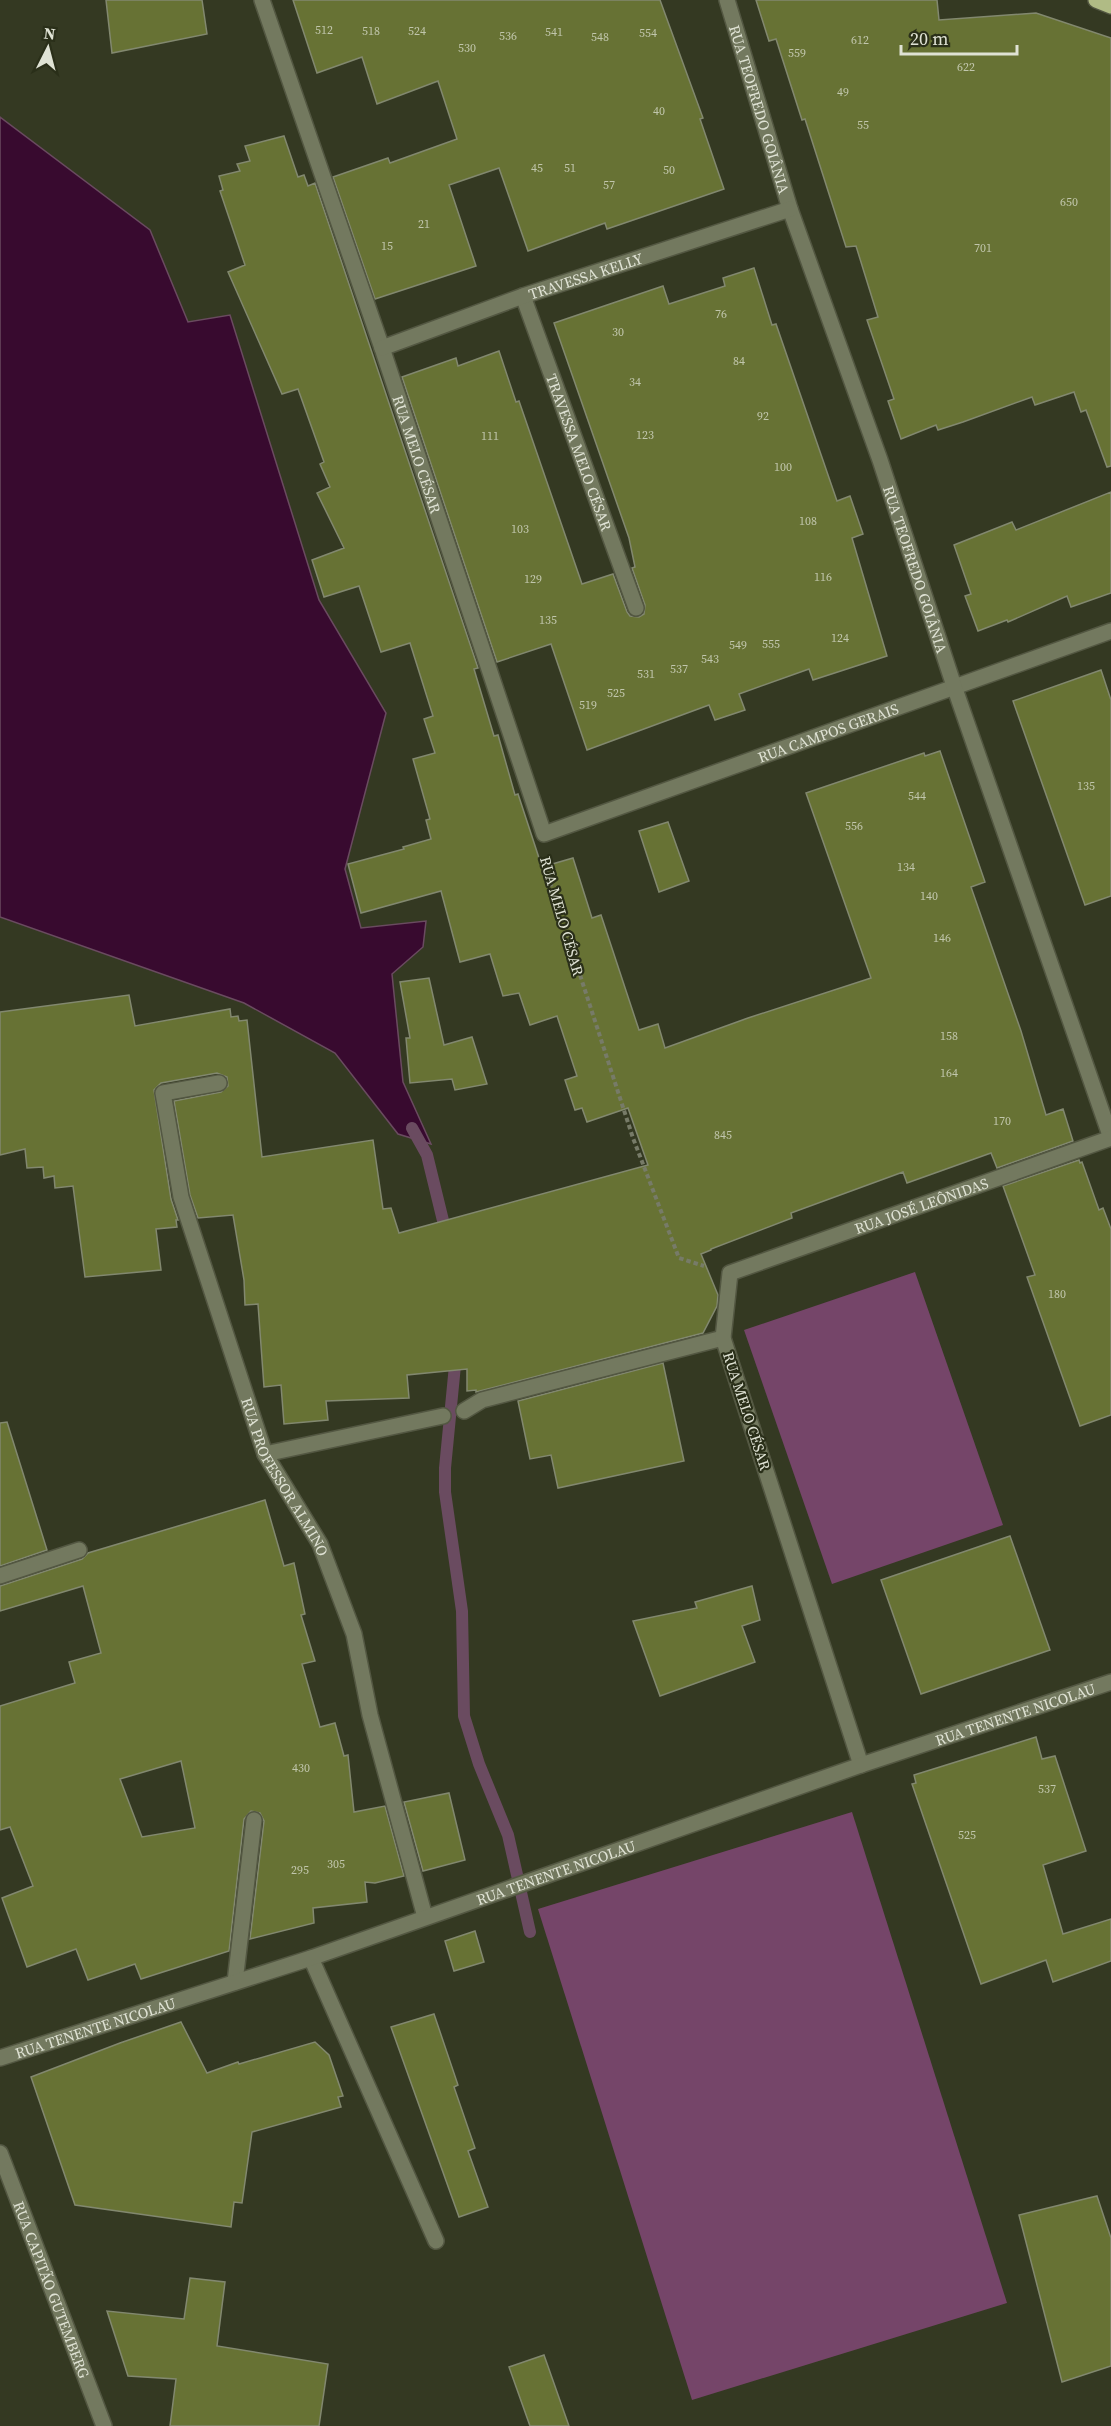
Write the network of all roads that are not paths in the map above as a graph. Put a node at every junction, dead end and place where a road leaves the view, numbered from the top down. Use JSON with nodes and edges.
{"nodes":[{"id":1,"x":262,"y":0,"type":"edge"},
{"id":2,"x":727,"y":0,"type":"edge"},
{"id":3,"x":1096,"y":0,"type":"edge"},
{"id":4,"x":1111,"y":6,"type":"edge"},
{"id":5,"x":789,"y":209,"type":"junction"},
{"id":6,"x":523,"y":296,"type":"junction"},
{"id":7,"x":382,"y":348,"type":"junction"},
{"id":8,"x":636,"y":608,"type":"dead end"},
{"id":9,"x":1111,"y":631,"type":"edge"},
{"id":10,"x":954,"y":686,"type":"junction"},
{"id":11,"x":544,"y":834,"type":"joint"},
{"id":12,"x":219,"y":1083,"type":"dead end"},
{"id":13,"x":1111,"y":1138,"type":"edge"},
{"id":14,"x":730,"y":1273,"type":"joint"},
{"id":15,"x":723,"y":1338,"type":"junction"},
{"id":16,"x":464,"y":1411,"type":"dead end"},
{"id":17,"x":443,"y":1416,"type":"dead end"},
{"id":18,"x":265,"y":1454,"type":"junction"},
{"id":19,"x":79,"y":1550,"type":"dead end"},
{"id":20,"x":0,"y":1576,"type":"edge"},
{"id":21,"x":1111,"y":1682,"type":"edge"},
{"id":22,"x":861,"y":1765,"type":"junction"},
{"id":23,"x":254,"y":1820,"type":"dead end"},
{"id":24,"x":425,"y":1917,"type":"junction"},
{"id":25,"x":311,"y":1958,"type":"junction"},
{"id":26,"x":235,"y":1982,"type":"junction"},
{"id":27,"x":0,"y":2058,"type":"edge"},
{"id":28,"x":0,"y":2153,"type":"edge"},
{"id":29,"x":436,"y":2241,"type":"dead end"},
{"id":30,"x":104,"y":2426,"type":"edge"}],
"edges":[{"from":1,"to":7,"type":"street","name":"RUA MELO CÉSAR"},
{"from":2,"to":5,"type":"street","name":"RUA TEOFREDO GOIÂNIA"},
{"from":3,"to":4,"type":"main road"},
{"from":5,"to":6,"type":"street","name":"TRAVESSA KELLY"},
{"from":5,"to":10,"type":"street","name":"RUA TEOFREDO GOIÂNIA"},
{"from":6,"to":7,"type":"street","name":"TRAVESSA KELLY"},
{"from":6,"to":8,"type":"street","name":"TRAVESSA MELO CÉSAR"},
{"from":7,"to":11,"type":"street","name":"RUA MELO CÉSAR"},
{"from":9,"to":10,"type":"street","name":"RUA CAMPOS GERAIS"},
{"from":10,"to":11,"type":"street","name":"RUA CAMPOS GERAIS"},
{"from":10,"to":13,"type":"street","name":"RUA TEOFREDO GOIÂNIA"},
{"from":12,"to":18,"type":"street","name":"RUA PROFESSOR ALMINO"},
{"from":13,"to":14,"type":"street","name":"RUA JOSÉ LEÔNIDAS"},
{"from":14,"to":15,"type":"street","name":"RUA MELO CÉSAR"},
{"from":15,"to":16,"type":"street"},
{"from":15,"to":22,"type":"street","name":"RUA MELO CÉSAR"},
{"from":17,"to":18,"type":"street"},
{"from":18,"to":24,"type":"street","name":"RUA PROFESSOR ALMINO"},
{"from":19,"to":20,"type":"street"},
{"from":21,"to":22,"type":"street","name":"RUA TENENTE NICOLAU"},
{"from":22,"to":24,"type":"street","name":"RUA TENENTE NICOLAU"},
{"from":23,"to":26,"type":"street"},
{"from":24,"to":25,"type":"street","name":"RUA TENENTE NICOLAU"},
{"from":25,"to":26,"type":"street","name":"RUA TENENTE NICOLAU"},
{"from":25,"to":29,"type":"street"},
{"from":26,"to":27,"type":"street","name":"RUA TENENTE NICOLAU"},
{"from":28,"to":30,"type":"street","name":"RUA CAPITÃO GUTEMBERG"}]}
